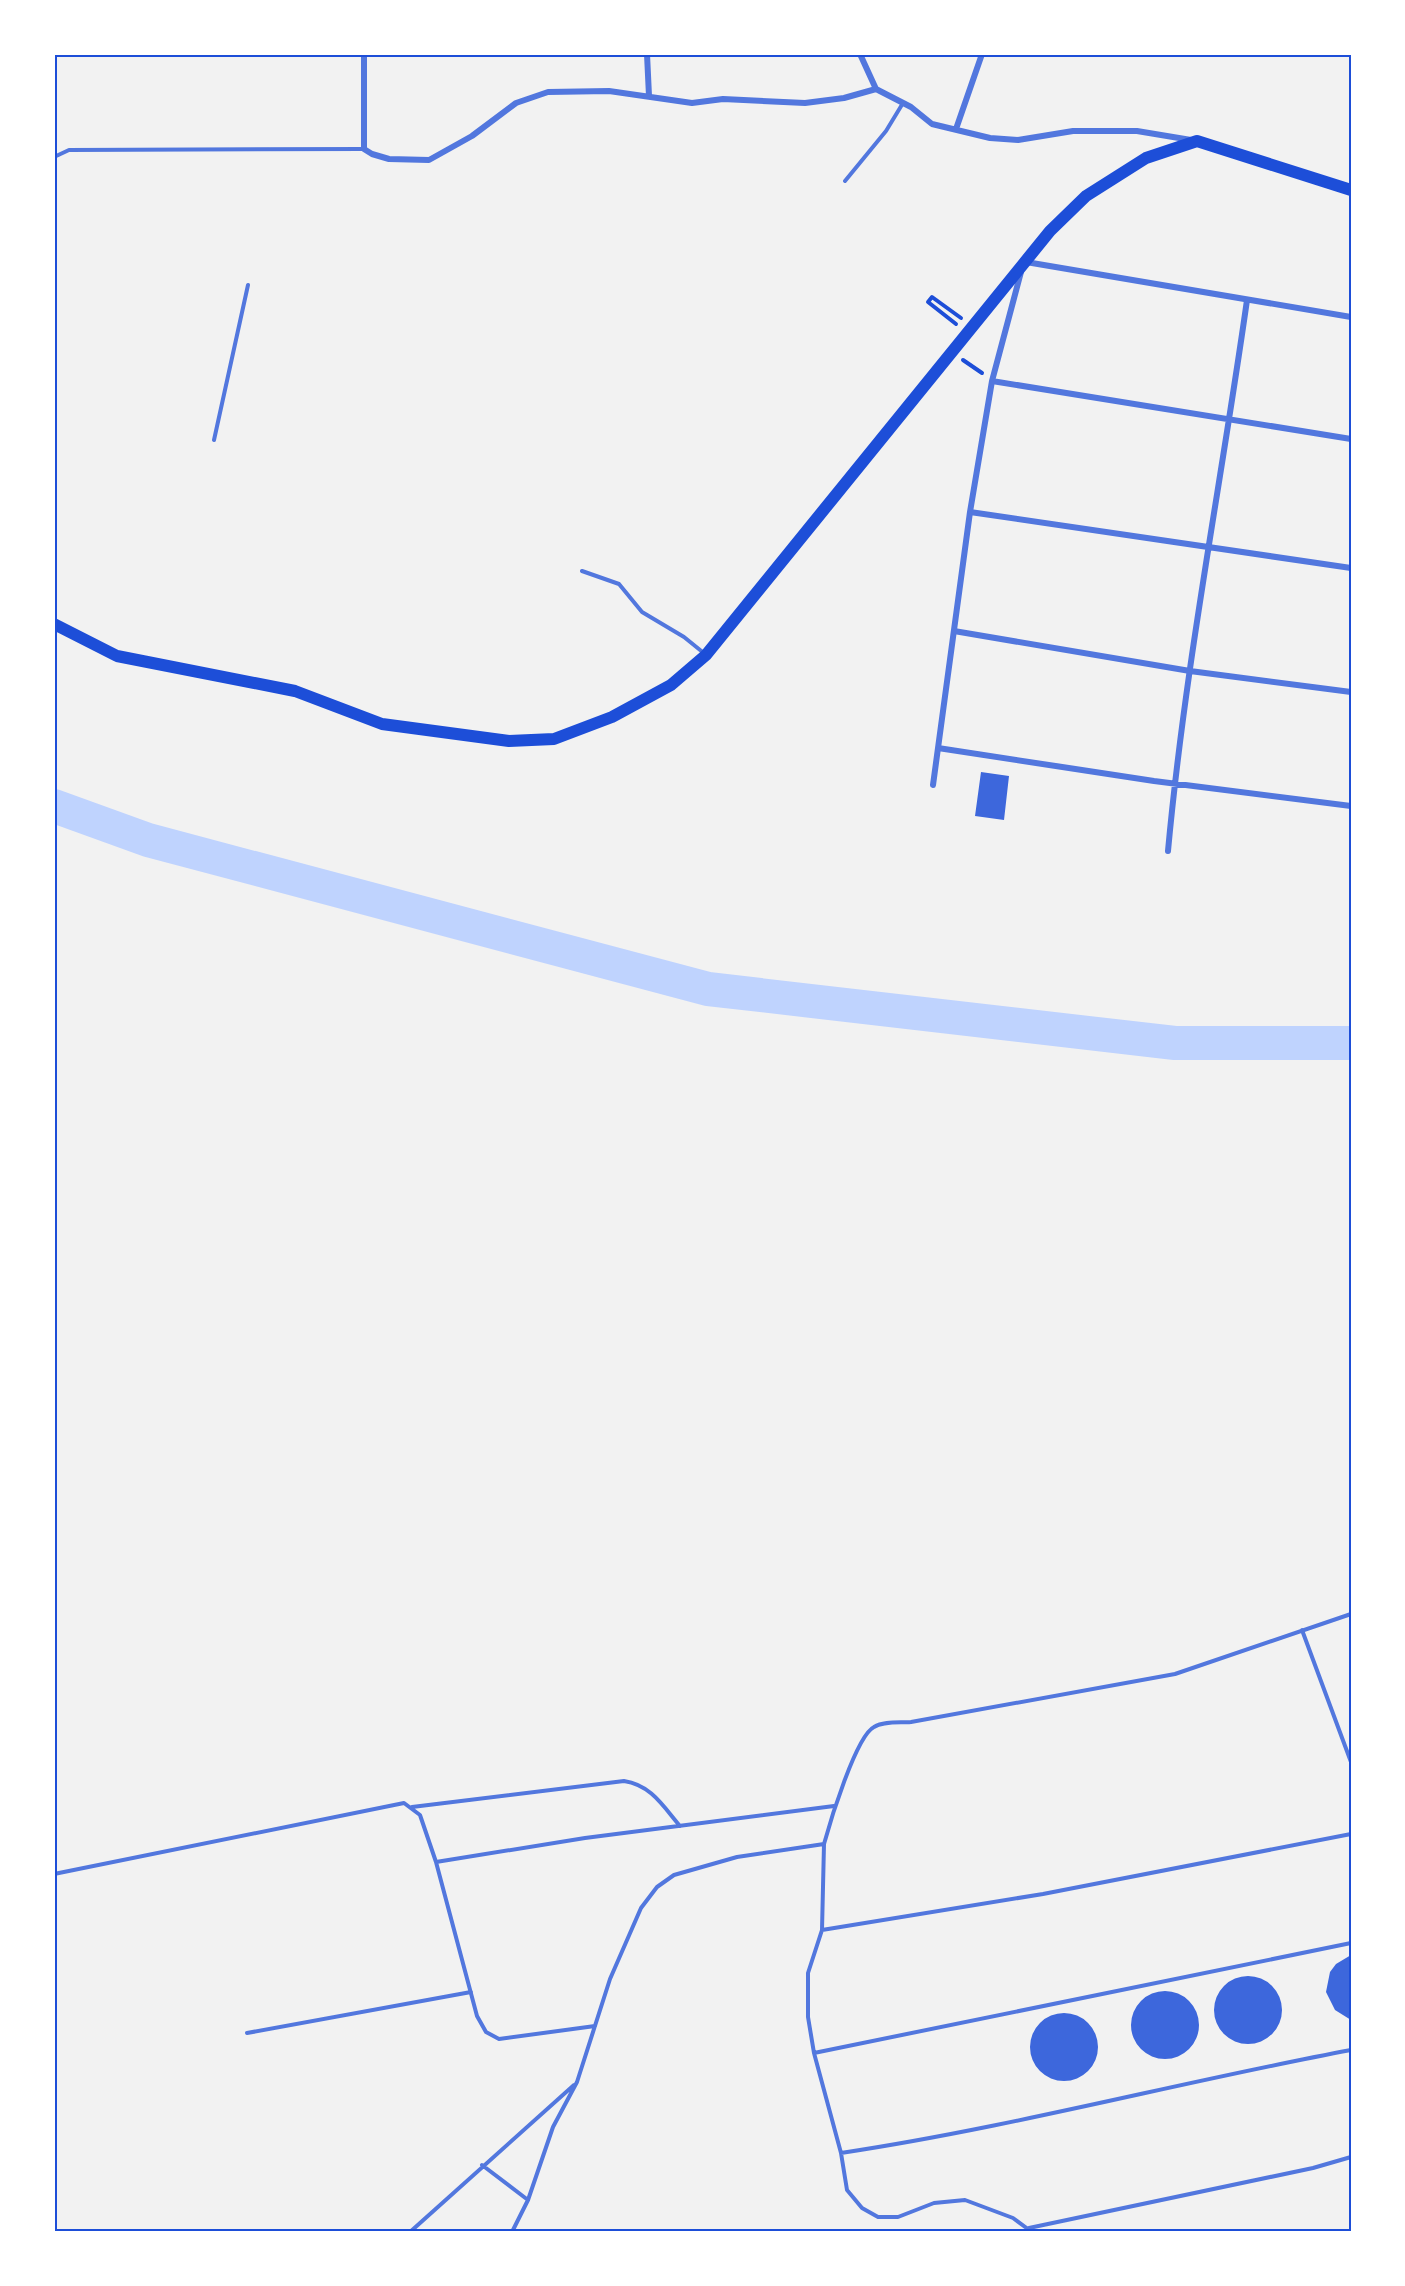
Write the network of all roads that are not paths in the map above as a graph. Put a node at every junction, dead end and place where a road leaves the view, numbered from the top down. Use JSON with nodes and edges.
{"nodes":[{"id":1,"x":364,"y":54,"type":"edge"},
{"id":2,"x":647,"y":54,"type":"edge"},
{"id":3,"x":860,"y":54,"type":"edge"},
{"id":4,"x":982,"y":54,"type":"edge"},
{"id":5,"x":876,"y":89,"type":"junction"},
{"id":6,"x":650,"y":96,"type":"junction"},
{"id":7,"x":903,"y":103,"type":"junction"},
{"id":8,"x":956,"y":129,"type":"junction"},
{"id":9,"x":1197,"y":141,"type":"junction"},
{"id":10,"x":364,"y":148,"type":"junction"},
{"id":11,"x":54,"y":157,"type":"edge"},
{"id":12,"x":845,"y":181,"type":"dead end"},
{"id":13,"x":1351,"y":190,"type":"edge"},
{"id":14,"x":1024,"y":262,"type":"junction"},
{"id":15,"x":248,"y":285,"type":"dead end"},
{"id":16,"x":1247,"y":300,"type":"junction"},
{"id":17,"x":1351,"y":317,"type":"edge"},
{"id":18,"x":992,"y":381,"type":"junction"},
{"id":19,"x":1230,"y":421,"type":"junction"},
{"id":20,"x":1351,"y":439,"type":"edge"},
{"id":21,"x":214,"y":440,"type":"dead end"},
{"id":22,"x":970,"y":512,"type":"junction"},
{"id":23,"x":1207,"y":546,"type":"junction"},
{"id":24,"x":1351,"y":568,"type":"edge"},
{"id":25,"x":582,"y":571,"type":"dead end"},
{"id":26,"x":54,"y":624,"type":"edge"},
{"id":27,"x":954,"y":632,"type":"junction"},
{"id":28,"x":706,"y":655,"type":"junction"},
{"id":29,"x":1190,"y":671,"type":"junction"},
{"id":30,"x":1351,"y":692,"type":"edge"},
{"id":31,"x":939,"y":748,"type":"junction"},
{"id":32,"x":1174,"y":783,"type":"junction"},
{"id":33,"x":933,"y":785,"type":"dead end"},
{"id":34,"x":1351,"y":806,"type":"edge"},
{"id":35,"x":1168,"y":851,"type":"dead end"},
{"id":36,"x":1351,"y":1614,"type":"edge"},
{"id":37,"x":1302,"y":1630,"type":"junction"},
{"id":38,"x":1351,"y":1762,"type":"edge"},
{"id":39,"x":834,"y":1806,"type":"junction"},
{"id":40,"x":412,"y":1807,"type":"junction"},
{"id":41,"x":680,"y":1826,"type":"junction"},
{"id":42,"x":1351,"y":1834,"type":"edge"},
{"id":43,"x":824,"y":1844,"type":"junction"},
{"id":44,"x":436,"y":1862,"type":"junction"},
{"id":45,"x":54,"y":1874,"type":"edge"},
{"id":46,"x":822,"y":1929,"type":"junction"},
{"id":47,"x":1351,"y":1943,"type":"edge"},
{"id":48,"x":471,"y":1992,"type":"junction"},
{"id":49,"x":595,"y":2026,"type":"junction"},
{"id":50,"x":247,"y":2033,"type":"dead end"},
{"id":51,"x":1351,"y":2050,"type":"edge"},
{"id":52,"x":814,"y":2053,"type":"junction"},
{"id":53,"x":577,"y":2082,"type":"junction"},
{"id":54,"x":841,"y":2153,"type":"junction"},
{"id":55,"x":1351,"y":2157,"type":"edge"},
{"id":56,"x":482,"y":2165,"type":"junction"},
{"id":57,"x":528,"y":2200,"type":"junction"},
{"id":58,"x":1031,"y":2230,"type":"edge"},
{"id":59,"x":410,"y":2232,"type":"edge"},
{"id":60,"x":512,"y":2232,"type":"edge"}],
"edges":[{"from":1,"to":10,"type":"street"},
{"from":2,"to":6,"type":"street"},
{"from":3,"to":5,"type":"street"},
{"from":4,"to":8,"type":"street"},
{"from":5,"to":6,"type":"street"},
{"from":5,"to":7,"type":"street"},
{"from":6,"to":10,"type":"street"},
{"from":7,"to":8,"type":"street"},
{"from":7,"to":12,"type":"lane"},
{"from":8,"to":9,"type":"street"},
{"from":9,"to":13,"type":"main road"},
{"from":9,"to":14,"type":"main road"},
{"from":10,"to":11,"type":"lane"},
{"from":14,"to":16,"type":"street"},
{"from":14,"to":18,"type":"street"},
{"from":14,"to":28,"type":"main road"},
{"from":15,"to":21,"type":"lane"},
{"from":16,"to":17,"type":"street"},
{"from":16,"to":19,"type":"street"},
{"from":18,"to":19,"type":"street"},
{"from":18,"to":22,"type":"street"},
{"from":19,"to":20,"type":"street"},
{"from":19,"to":23,"type":"street"},
{"from":22,"to":23,"type":"street"},
{"from":22,"to":27,"type":"street"},
{"from":23,"to":24,"type":"street"},
{"from":23,"to":29,"type":"street"},
{"from":25,"to":28,"type":"lane"},
{"from":26,"to":28,"type":"main road"},
{"from":27,"to":29,"type":"street"},
{"from":27,"to":31,"type":"street"},
{"from":29,"to":30,"type":"street"},
{"from":29,"to":32,"type":"street"},
{"from":31,"to":32,"type":"street"},
{"from":31,"to":33,"type":"street"},
{"from":32,"to":34,"type":"street"},
{"from":32,"to":35,"type":"street"},
{"from":36,"to":37,"type":"lane"},
{"from":37,"to":38,"type":"lane"},
{"from":37,"to":39,"type":"lane"},
{"from":39,"to":41,"type":"lane"},
{"from":39,"to":43,"type":"lane"},
{"from":40,"to":41,"type":"lane"},
{"from":40,"to":44,"type":"lane"},
{"from":40,"to":45,"type":"lane"},
{"from":41,"to":44,"type":"lane"},
{"from":42,"to":46,"type":"lane"},
{"from":43,"to":46,"type":"lane"},
{"from":43,"to":49,"type":"lane"},
{"from":44,"to":48,"type":"lane"},
{"from":46,"to":52,"type":"lane"},
{"from":47,"to":52,"type":"lane"},
{"from":48,"to":49,"type":"lane"},
{"from":48,"to":50,"type":"lane"},
{"from":49,"to":53,"type":"lane"},
{"from":51,"to":54,"type":"lane"},
{"from":52,"to":54,"type":"lane"},
{"from":53,"to":56,"type":"lane"},
{"from":53,"to":57,"type":"lane"},
{"from":54,"to":58,"type":"lane"},
{"from":55,"to":58,"type":"lane"},
{"from":56,"to":57,"type":"lane"},
{"from":56,"to":59,"type":"lane"},
{"from":57,"to":60,"type":"lane"}]}
